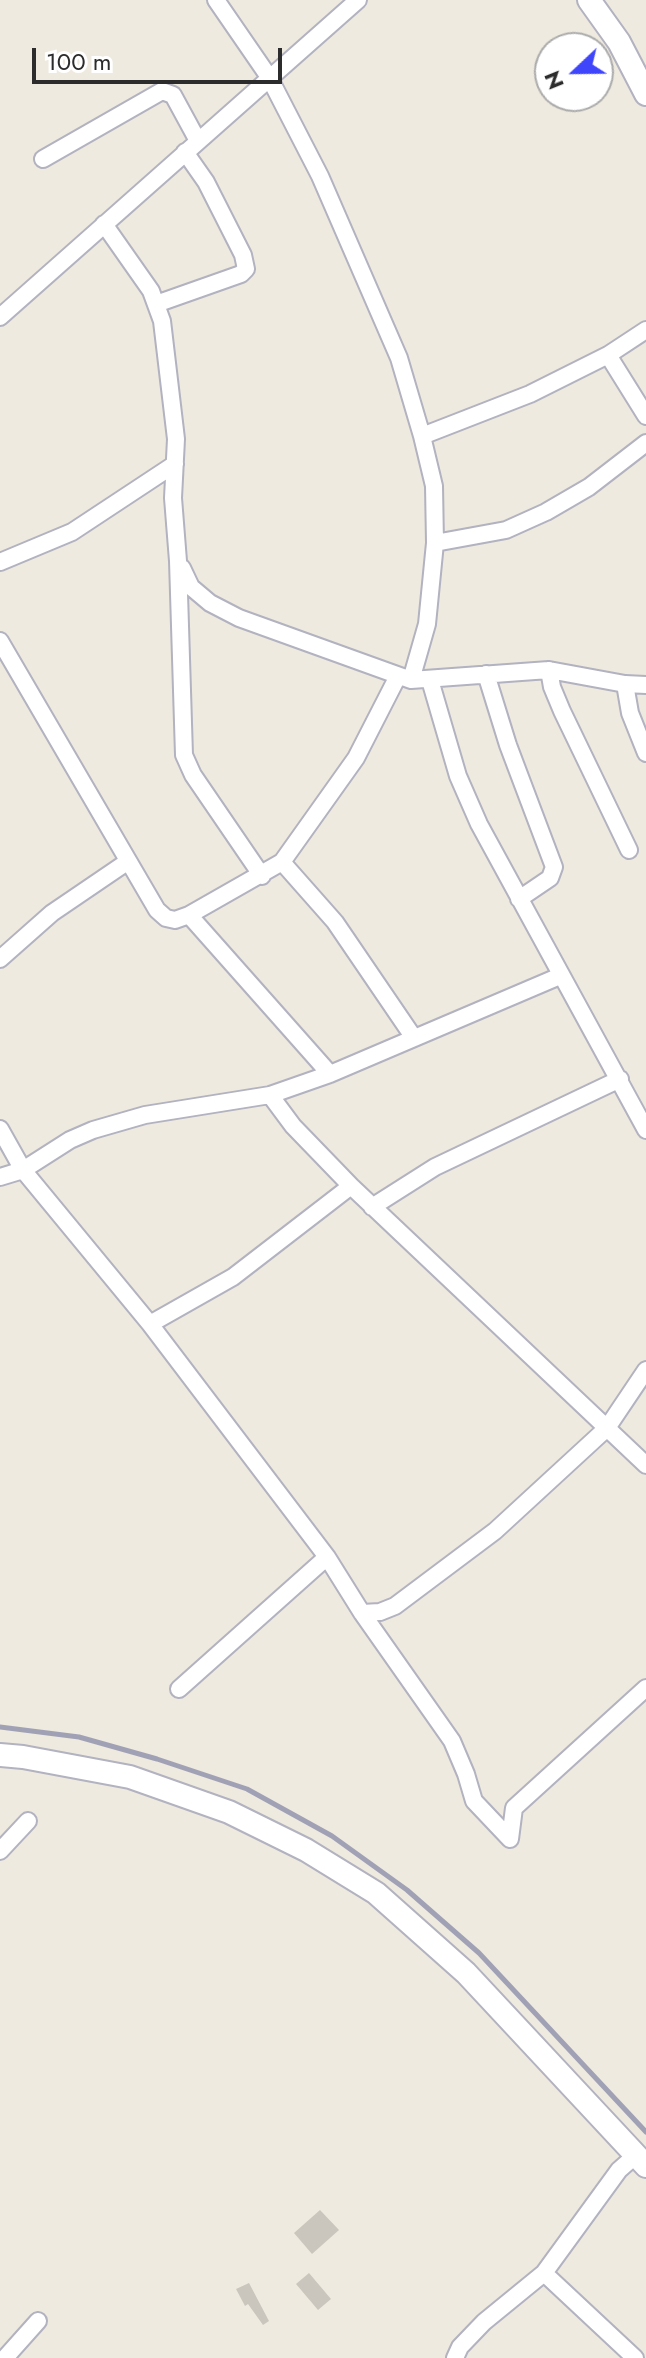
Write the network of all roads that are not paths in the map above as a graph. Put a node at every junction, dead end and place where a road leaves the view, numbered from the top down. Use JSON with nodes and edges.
{"nodes":[{"id":1,"x":216,"y":0,"type":"edge"},
{"id":2,"x":358,"y":0,"type":"edge"},
{"id":3,"x":589,"y":0,"type":"edge"},
{"id":4,"x":269,"y":77,"type":"junction"},
{"id":5,"x":646,"y":94,"type":"edge"},
{"id":6,"x":192,"y":147,"type":"junction"},
{"id":7,"x":43,"y":159,"type":"dead end"},
{"id":8,"x":104,"y":224,"type":"junction"},
{"id":9,"x":156,"y":304,"type":"junction"},
{"id":10,"x":0,"y":317,"type":"edge"},
{"id":11,"x":646,"y":330,"type":"edge"},
{"id":12,"x":608,"y":355,"type":"junction"},
{"id":13,"x":646,"y":416,"type":"edge"},
{"id":14,"x":422,"y":436,"type":"junction"},
{"id":15,"x":646,"y":443,"type":"edge"},
{"id":16,"x":175,"y":464,"type":"junction"},
{"id":17,"x":435,"y":543,"type":"junction"},
{"id":18,"x":178,"y":561,"type":"junction"},
{"id":19,"x":0,"y":562,"type":"edge"},
{"id":20,"x":0,"y":641,"type":"edge"},
{"id":21,"x":549,"y":670,"type":"junction"},
{"id":22,"x":486,"y":674,"type":"junction"},
{"id":23,"x":404,"y":678,"type":"junction"},
{"id":24,"x":430,"y":680,"type":"junction"},
{"id":25,"x":625,"y":684,"type":"junction"},
{"id":26,"x":646,"y":685,"type":"edge"},
{"id":27,"x":646,"y":753,"type":"edge"},
{"id":28,"x":629,"y":850,"type":"dead end"},
{"id":29,"x":127,"y":862,"type":"junction"},
{"id":30,"x":282,"y":862,"type":"junction"},
{"id":31,"x":262,"y":876,"type":"junction"},
{"id":32,"x":519,"y":899,"type":"junction"},
{"id":33,"x":189,"y":915,"type":"junction"},
{"id":34,"x":0,"y":959,"type":"edge"},
{"id":35,"x":560,"y":976,"type":"junction"},
{"id":36,"x":414,"y":1038,"type":"junction"},
{"id":37,"x":330,"y":1074,"type":"junction"},
{"id":38,"x":620,"y":1079,"type":"junction"},
{"id":39,"x":270,"y":1095,"type":"junction"},
{"id":40,"x":0,"y":1129,"type":"edge"},
{"id":41,"x":646,"y":1130,"type":"edge"},
{"id":42,"x":23,"y":1170,"type":"junction"},
{"id":43,"x":0,"y":1177,"type":"edge"},
{"id":44,"x":351,"y":1186,"type":"junction"},
{"id":45,"x":372,"y":1207,"type":"junction"},
{"id":46,"x":150,"y":1324,"type":"junction"},
{"id":47,"x":646,"y":1370,"type":"edge"},
{"id":48,"x":607,"y":1428,"type":"junction"},
{"id":49,"x":646,"y":1465,"type":"edge"},
{"id":50,"x":327,"y":1557,"type":"junction"},
{"id":51,"x":362,"y":1613,"type":"junction"},
{"id":52,"x":646,"y":1688,"type":"edge"},
{"id":53,"x":179,"y":1689,"type":"dead end"},
{"id":54,"x":0,"y":1755,"type":"edge"},
{"id":55,"x":28,"y":1821,"type":"dead end"},
{"id":56,"x":0,"y":1851,"type":"edge"},
{"id":57,"x":641,"y":2161,"type":"edge"},
{"id":58,"x":544,"y":2273,"type":"junction"},
{"id":59,"x":38,"y":2321,"type":"dead end"},
{"id":60,"x":457,"y":2352,"type":"edge"},
{"id":61,"x":5,"y":2358,"type":"edge"},
{"id":62,"x":442,"y":2358,"type":"edge"},
{"id":63,"x":635,"y":2358,"type":"edge"}],
"edges":[{"from":1,"to":4,"type":"street"},
{"from":2,"to":4,"type":"street"},
{"from":3,"to":5,"type":"street"},
{"from":4,"to":6,"type":"street"},
{"from":4,"to":14,"type":"street"},
{"from":6,"to":7,"type":"street"},
{"from":6,"to":8,"type":"street"},
{"from":6,"to":9,"type":"street"},
{"from":8,"to":9,"type":"street"},
{"from":8,"to":10,"type":"street"},
{"from":9,"to":16,"type":"street"},
{"from":11,"to":12,"type":"street"},
{"from":12,"to":13,"type":"street"},
{"from":12,"to":14,"type":"street"},
{"from":14,"to":17,"type":"street"},
{"from":15,"to":17,"type":"street"},
{"from":16,"to":18,"type":"street"},
{"from":16,"to":19,"type":"street"},
{"from":17,"to":23,"type":"street"},
{"from":18,"to":23,"type":"street"},
{"from":18,"to":31,"type":"street"},
{"from":20,"to":29,"type":"street"},
{"from":21,"to":22,"type":"street"},
{"from":21,"to":25,"type":"street"},
{"from":21,"to":28,"type":"street"},
{"from":22,"to":24,"type":"street"},
{"from":22,"to":32,"type":"street"},
{"from":23,"to":24,"type":"street"},
{"from":23,"to":30,"type":"street"},
{"from":24,"to":32,"type":"street"},
{"from":25,"to":26,"type":"street"},
{"from":25,"to":27,"type":"street"},
{"from":29,"to":33,"type":"street"},
{"from":29,"to":34,"type":"street"},
{"from":30,"to":31,"type":"street"},
{"from":30,"to":36,"type":"street"},
{"from":31,"to":33,"type":"street"},
{"from":32,"to":35,"type":"street"},
{"from":33,"to":37,"type":"street"},
{"from":35,"to":36,"type":"street"},
{"from":35,"to":38,"type":"street"},
{"from":36,"to":37,"type":"street"},
{"from":37,"to":39,"type":"street"},
{"from":38,"to":41,"type":"street"},
{"from":38,"to":45,"type":"street"},
{"from":39,"to":42,"type":"street"},
{"from":39,"to":44,"type":"street"},
{"from":40,"to":42,"type":"street"},
{"from":42,"to":43,"type":"street"},
{"from":42,"to":46,"type":"street"},
{"from":44,"to":45,"type":"street"},
{"from":44,"to":46,"type":"street"},
{"from":45,"to":48,"type":"street"},
{"from":46,"to":50,"type":"street"},
{"from":47,"to":48,"type":"street"},
{"from":48,"to":49,"type":"street"},
{"from":48,"to":51,"type":"street"},
{"from":50,"to":51,"type":"street"},
{"from":50,"to":53,"type":"street"},
{"from":51,"to":52,"type":"street"},
{"from":54,"to":57,"type":"street"},
{"from":55,"to":56,"type":"street"},
{"from":57,"to":58,"type":"street"},
{"from":58,"to":60,"type":"street"},
{"from":58,"to":63,"type":"street"},
{"from":59,"to":61,"type":"street"},
{"from":60,"to":62,"type":"street"}]}
